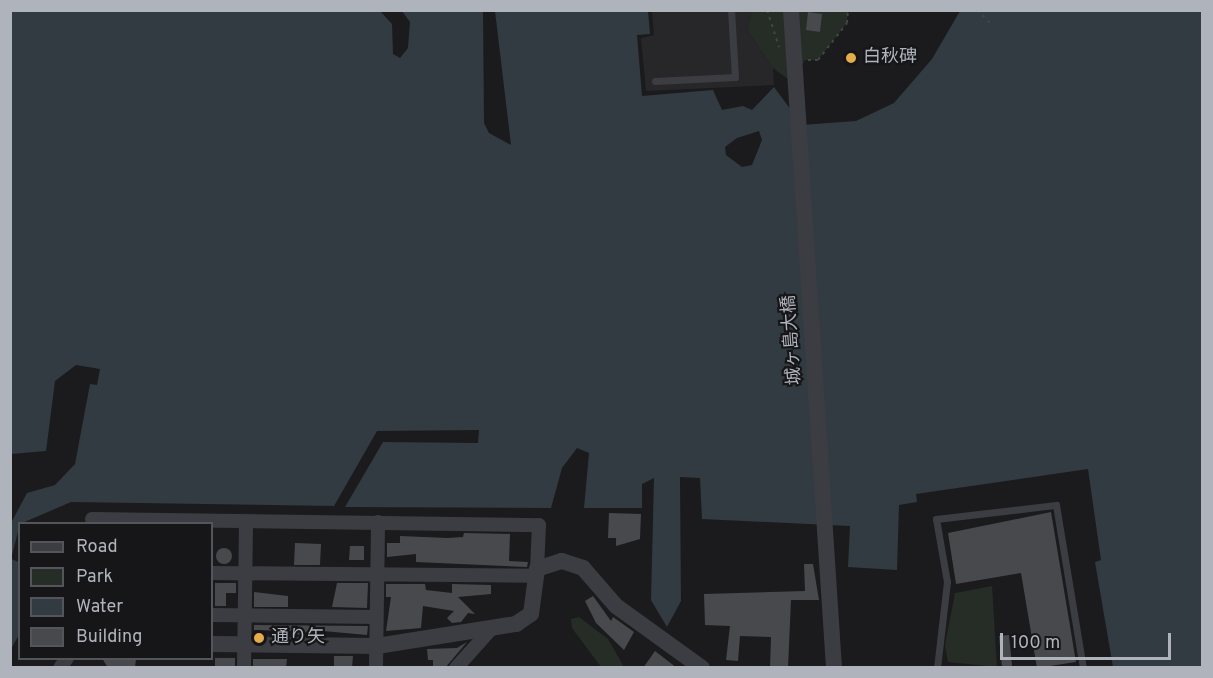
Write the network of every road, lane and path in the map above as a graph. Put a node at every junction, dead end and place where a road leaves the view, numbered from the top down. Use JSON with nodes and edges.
{"nodes":[{"id":1,"x":731,"y":10,"type":"edge"},
{"id":2,"x":791,"y":10,"type":"edge"},
{"id":3,"x":848,"y":10,"type":"edge"},
{"id":4,"x":977,"y":10,"type":"edge"},
{"id":5,"x":992,"y":25,"type":"dead end"},
{"id":6,"x":805,"y":60,"type":"dead end"},
{"id":7,"x":655,"y":81,"type":"dead end"},
{"id":8,"x":92,"y":519,"type":"dead end"},
{"id":9,"x":133,"y":521,"type":"edge"},
{"id":10,"x":246,"y":522,"type":"junction"},
{"id":11,"x":378,"y":522,"type":"junction"},
{"id":12,"x":536,"y":572,"type":"junction"},
{"id":13,"x":213,"y":573,"type":"edge"},
{"id":14,"x":246,"y":573,"type":"junction"},
{"id":15,"x":377,"y":575,"type":"junction"},
{"id":16,"x":213,"y":615,"type":"edge"},
{"id":17,"x":245,"y":615,"type":"junction"},
{"id":18,"x":376,"y":617,"type":"junction"},
{"id":19,"x":492,"y":628,"type":"junction"},
{"id":20,"x":213,"y":644,"type":"edge"},
{"id":21,"x":245,"y":644,"type":"junction"},
{"id":22,"x":377,"y":646,"type":"junction"},
{"id":23,"x":244,"y":668,"type":"edge"},
{"id":24,"x":376,"y":668,"type":"edge"},
{"id":25,"x":456,"y":668,"type":"edge"},
{"id":26,"x":702,"y":668,"type":"edge"},
{"id":27,"x":834,"y":668,"type":"edge"},
{"id":28,"x":937,"y":668,"type":"edge"},
{"id":29,"x":1083,"y":668,"type":"edge"}],
"edges":[{"from":1,"to":7,"type":"lane"},
{"from":2,"to":27,"type":"street","name":"城ヶ島大橋","bridge":true},
{"from":3,"to":6,"type":"path"},
{"from":4,"to":5,"type":"path"},
{"from":8,"to":9,"type":"street"},
{"from":9,"to":10,"type":"street"},
{"from":10,"to":11,"type":"street"},
{"from":10,"to":14,"type":"street"},
{"from":11,"to":12,"type":"street"},
{"from":11,"to":15,"type":"street"},
{"from":12,"to":15,"type":"street"},
{"from":12,"to":19,"type":"street"},
{"from":12,"to":26,"type":"street"},
{"from":13,"to":14,"type":"street"},
{"from":14,"to":15,"type":"street"},
{"from":14,"to":17,"type":"street"},
{"from":15,"to":18,"type":"street"},
{"from":16,"to":17,"type":"street"},
{"from":17,"to":18,"type":"street"},
{"from":17,"to":21,"type":"street"},
{"from":18,"to":22,"type":"street"},
{"from":19,"to":22,"type":"street"},
{"from":19,"to":25,"type":"street"},
{"from":20,"to":21,"type":"street"},
{"from":21,"to":22,"type":"street"},
{"from":21,"to":23,"type":"street"},
{"from":22,"to":24,"type":"street"},
{"from":28,"to":29,"type":"lane"}]}
